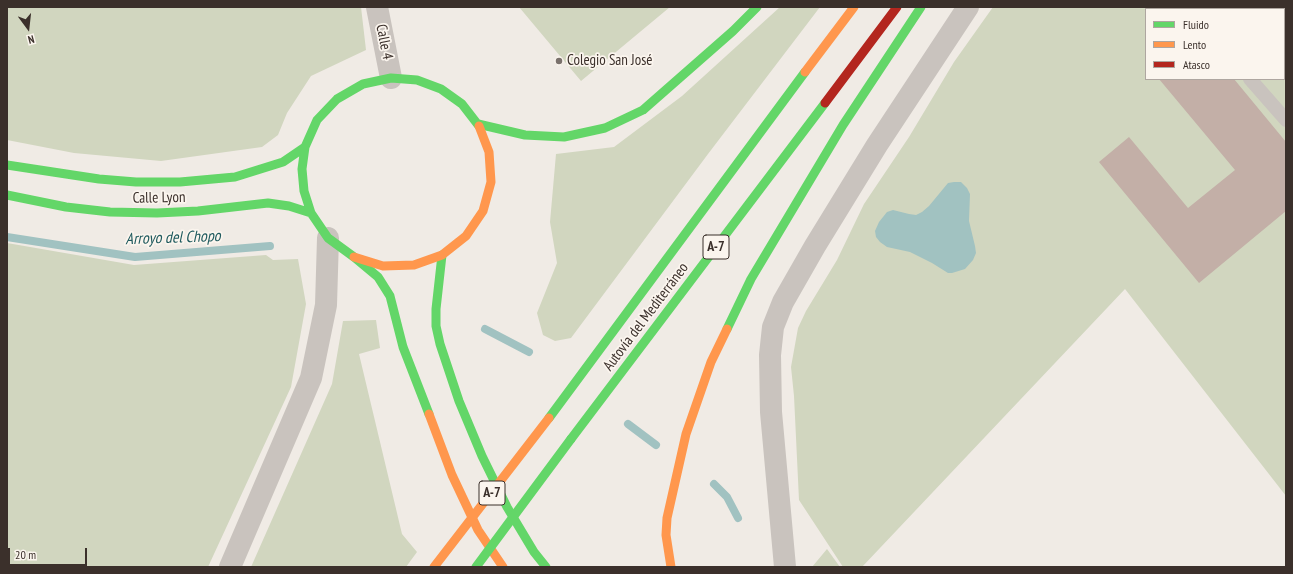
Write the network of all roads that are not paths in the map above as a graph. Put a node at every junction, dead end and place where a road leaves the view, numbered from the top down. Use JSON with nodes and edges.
{"nodes":[{"id":1,"x":377,"y":7,"type":"edge"},
{"id":2,"x":757,"y":7,"type":"edge"},
{"id":3,"x":854,"y":7,"type":"edge"},
{"id":4,"x":897,"y":7,"type":"edge"},
{"id":5,"x":921,"y":7,"type":"edge"},
{"id":6,"x":968,"y":7,"type":"edge"},
{"id":7,"x":391,"y":78,"type":"junction"},
{"id":8,"x":1251,"y":80,"type":"edge"},
{"id":9,"x":1286,"y":120,"type":"edge"},
{"id":10,"x":478,"y":124,"type":"junction"},
{"id":11,"x":305,"y":146,"type":"junction"},
{"id":12,"x":7,"y":165,"type":"edge"},
{"id":13,"x":7,"y":195,"type":"edge"},
{"id":14,"x":311,"y":213,"type":"junction"},
{"id":15,"x":328,"y":238,"type":"junction"},
{"id":16,"x":442,"y":255,"type":"junction"},
{"id":17,"x":354,"y":257,"type":"junction"},
{"id":18,"x":784,"y":565,"type":"edge"},
{"id":19,"x":230,"y":567,"type":"edge"},
{"id":20,"x":434,"y":567,"type":"edge"},
{"id":21,"x":476,"y":567,"type":"edge"},
{"id":22,"x":503,"y":567,"type":"edge"},
{"id":23,"x":546,"y":567,"type":"edge"},
{"id":24,"x":671,"y":567,"type":"edge"}],
"edges":[{"from":1,"to":7,"type":"street","name":"Calle 4"},
{"from":2,"to":10,"type":"main road"},
{"from":3,"to":20,"type":"main road","name":"Autovía del Mediterráneo","number":"A-7","bridge":true},
{"from":4,"to":21,"type":"main road","name":"Autovía del Mediterráneo","number":"A-7","bridge":true},
{"from":5,"to":24,"type":"main road"},
{"from":6,"to":18,"type":"street"},
{"from":7,"to":10,"type":"main road"},
{"from":7,"to":11,"type":"main road"},
{"from":8,"to":9,"type":"lane"},
{"from":10,"to":16,"type":"main road"},
{"from":11,"to":12,"type":"main road","name":"Calle Lyon"},
{"from":11,"to":14,"type":"main road"},
{"from":13,"to":14,"type":"main road","name":"Calle Lyon"},
{"from":14,"to":15,"type":"main road"},
{"from":15,"to":17,"type":"main road"},
{"from":15,"to":19,"type":"street"},
{"from":16,"to":17,"type":"main road"},
{"from":16,"to":23,"type":"main road"},
{"from":17,"to":22,"type":"main road"}]}
